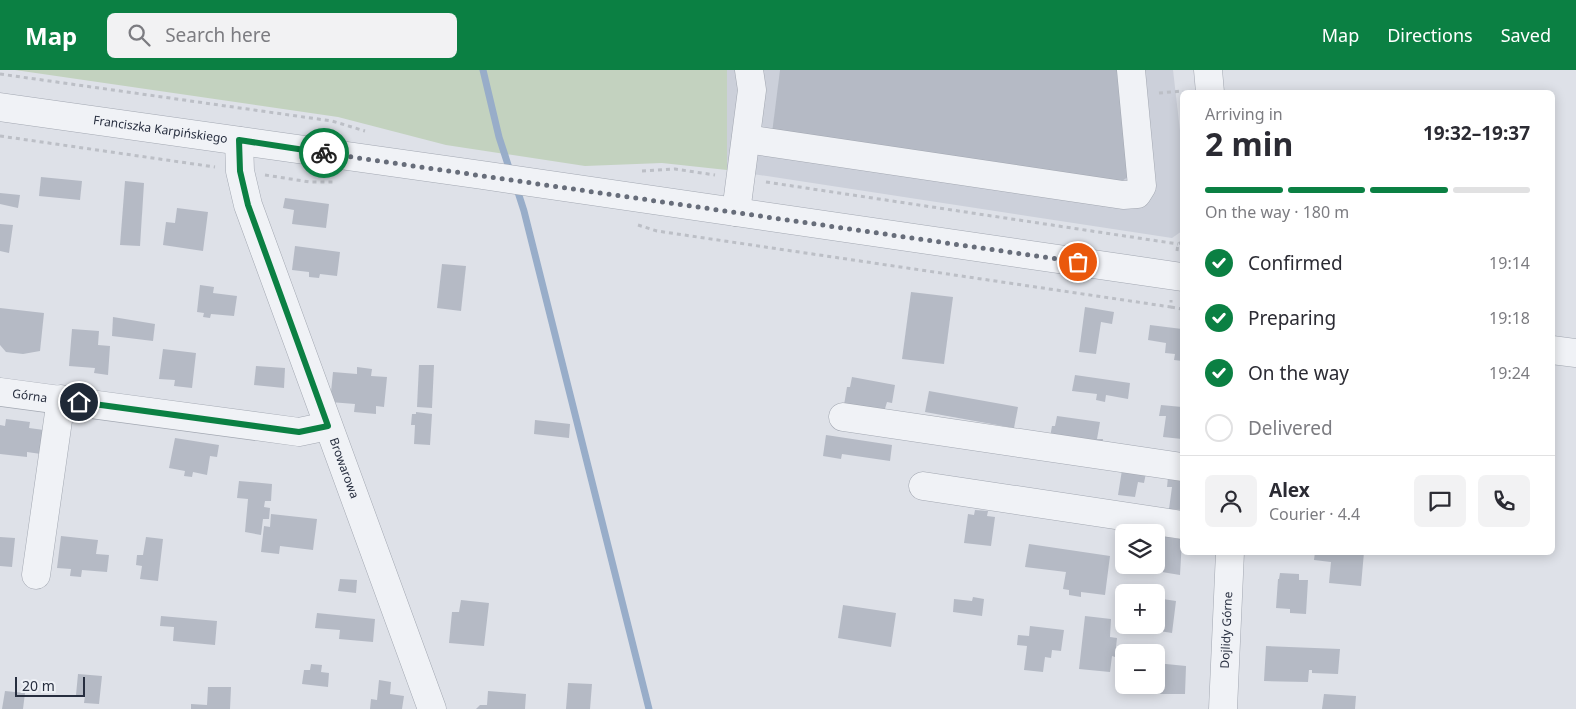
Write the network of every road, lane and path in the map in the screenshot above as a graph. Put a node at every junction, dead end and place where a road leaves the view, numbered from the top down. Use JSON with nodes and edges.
{"nodes":[{"id":1,"x":749,"y":70,"type":"edge"},
{"id":2,"x":1131,"y":70,"type":"edge"},
{"id":3,"x":1208,"y":70,"type":"edge"},
{"id":4,"x":0,"y":74,"type":"edge"},
{"id":5,"x":1210,"y":90,"type":"edge"},
{"id":6,"x":1180,"y":91,"type":"edge"},
{"id":7,"x":1158,"y":93,"type":"dead end"},
{"id":8,"x":0,"y":107,"type":"edge"},
{"id":9,"x":368,"y":132,"type":"dead end"},
{"id":10,"x":0,"y":136,"type":"edge"},
{"id":11,"x":746,"y":139,"type":"junction"},
{"id":12,"x":239,"y":140,"type":"junction"},
{"id":13,"x":240,"y":171,"type":"junction"},
{"id":14,"x":636,"y":171,"type":"dead end"},
{"id":15,"x":741,"y":179,"type":"junction"},
{"id":16,"x":338,"y":182,"type":"dead end"},
{"id":17,"x":736,"y":212,"type":"junction"},
{"id":18,"x":1178,"y":244,"type":"dead end"},
{"id":19,"x":1180,"y":277,"type":"edge"},
{"id":20,"x":1171,"y":307,"type":"dead end"},
{"id":21,"x":1180,"y":309,"type":"edge"},
{"id":22,"x":1555,"y":350,"type":"edge"},
{"id":23,"x":1576,"y":353,"type":"edge"},
{"id":24,"x":0,"y":392,"type":"edge"},
{"id":25,"x":61,"y":399,"type":"junction"},
{"id":26,"x":843,"y":417,"type":"dead end"},
{"id":27,"x":328,"y":426,"type":"junction"},
{"id":28,"x":1180,"y":467,"type":"edge"},
{"id":29,"x":923,"y":486,"type":"dead end"},
{"id":30,"x":1180,"y":525,"type":"edge"},
{"id":31,"x":1230,"y":555,"type":"edge"},
{"id":32,"x":36,"y":575,"type":"dead end"},
{"id":33,"x":432,"y":709,"type":"edge"},
{"id":34,"x":1223,"y":709,"type":"edge"}],
"edges":[{"from":1,"to":11,"type":"street"},
{"from":2,"to":11,"type":"street"},
{"from":3,"to":5,"type":"street"},
{"from":4,"to":9,"type":"path"},
{"from":6,"to":7,"type":"path"},
{"from":8,"to":12,"type":"street","name":"Franciszka Karpińskiego"},
{"from":10,"to":13,"type":"path"},
{"from":11,"to":15,"type":"street"},
{"from":12,"to":13,"type":"street","name":"Browarowa"},
{"from":12,"to":17,"type":"street","name":"Franciszka Karpińskiego"},
{"from":13,"to":16,"type":"path"},
{"from":13,"to":27,"type":"street","name":"Browarowa"},
{"from":14,"to":15,"type":"path"},
{"from":15,"to":17,"type":"street"},
{"from":15,"to":18,"type":"path"},
{"from":17,"to":19,"type":"street","name":"Franciszka Karpińskiego"},
{"from":20,"to":21,"type":"path"},
{"from":22,"to":23,"type":"street"},
{"from":24,"to":25,"type":"street","name":"Górna"},
{"from":25,"to":27,"type":"street","name":"Górna"},
{"from":25,"to":32,"type":"street"},
{"from":26,"to":28,"type":"street"},
{"from":27,"to":33,"type":"street","name":"Browarowa"},
{"from":29,"to":30,"type":"street"},
{"from":31,"to":34,"type":"street","name":"Dojlidy Górne"}]}
